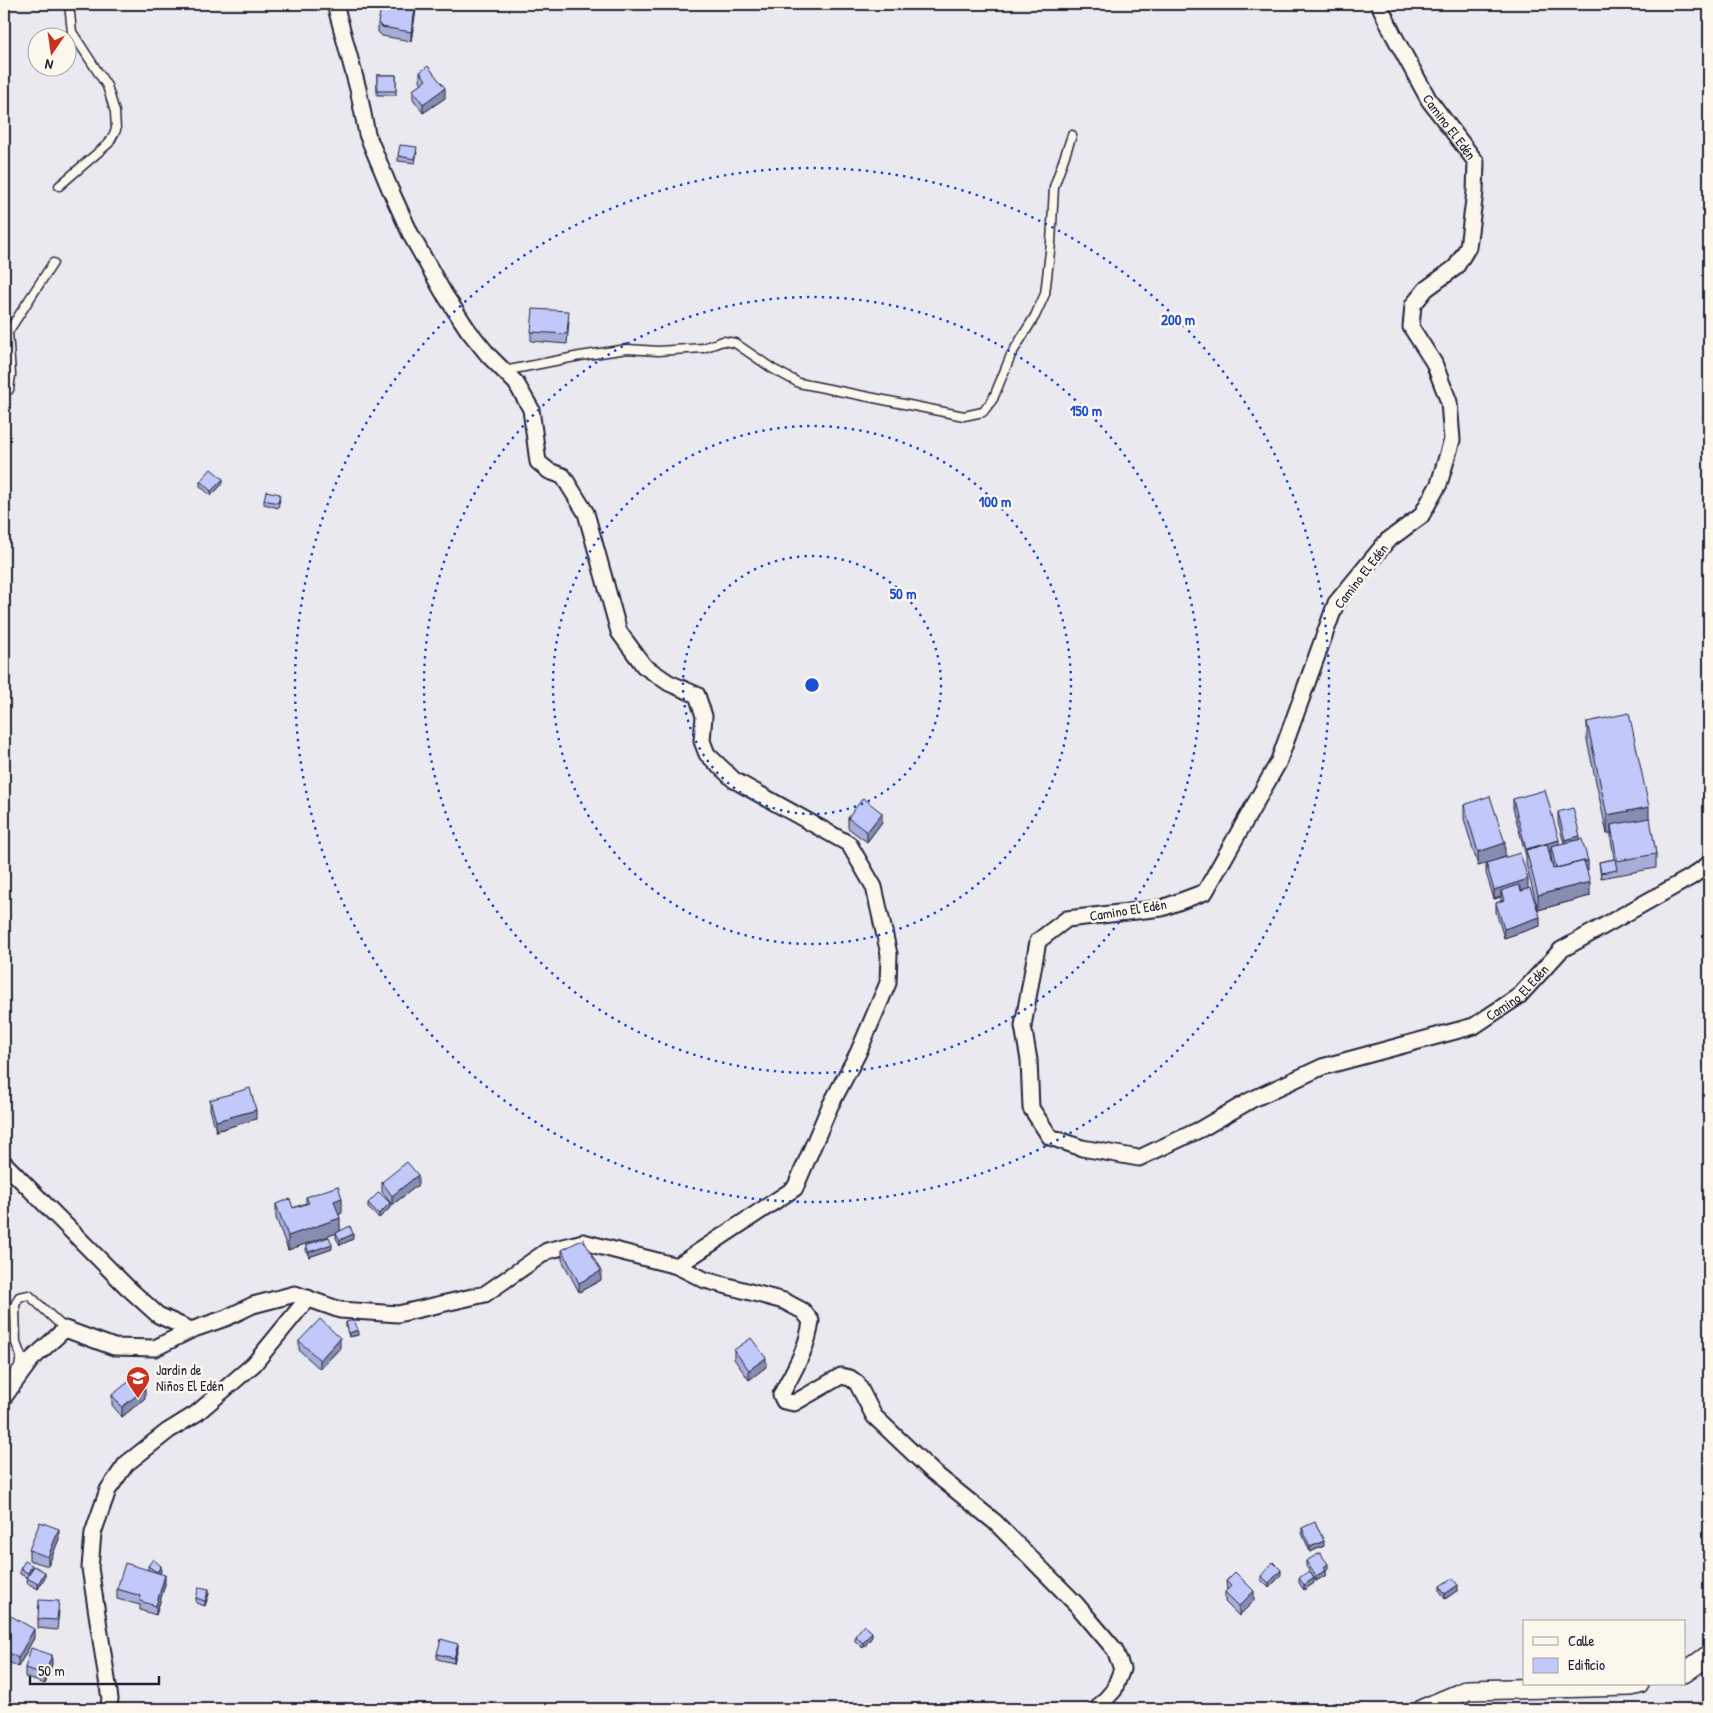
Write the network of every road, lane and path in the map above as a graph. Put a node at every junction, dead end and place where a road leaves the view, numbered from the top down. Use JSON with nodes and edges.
{"nodes":[{"id":1,"x":69,"y":4,"type":"edge"},
{"id":2,"x":335,"y":4,"type":"edge"},
{"id":3,"x":1379,"y":4,"type":"edge"},
{"id":4,"x":1072,"y":135,"type":"dead end"},
{"id":5,"x":59,"y":186,"type":"dead end"},
{"id":6,"x":53,"y":262,"type":"dead end"},
{"id":7,"x":504,"y":371,"type":"junction"},
{"id":8,"x":4,"y":392,"type":"edge"},
{"id":9,"x":1709,"y":864,"type":"edge"},
{"id":10,"x":4,"y":1163,"type":"edge"},
{"id":11,"x":677,"y":1266,"type":"junction"},
{"id":12,"x":308,"y":1298,"type":"junction"},
{"id":13,"x":65,"y":1329,"type":"junction"},
{"id":14,"x":191,"y":1330,"type":"junction"},
{"id":15,"x":4,"y":1384,"type":"edge"},
{"id":16,"x":4,"y":1398,"type":"edge"},
{"id":17,"x":1709,"y":1655,"type":"edge"},
{"id":18,"x":1686,"y":1671,"type":"edge"},
{"id":19,"x":1631,"y":1686,"type":"edge"},
{"id":20,"x":108,"y":1709,"type":"edge"},
{"id":21,"x":1097,"y":1709,"type":"edge"},
{"id":22,"x":1423,"y":1709,"type":"edge"}],
"edges":[{"from":1,"to":5,"type":"lane"},
{"from":2,"to":7,"type":"street"},
{"from":3,"to":9,"type":"street","name":"Camino El Edén"},
{"from":4,"to":7,"type":"lane"},
{"from":6,"to":8,"type":"lane"},
{"from":7,"to":11,"type":"street"},
{"from":10,"to":14,"type":"street"},
{"from":11,"to":12,"type":"street"},
{"from":11,"to":21,"type":"street"},
{"from":12,"to":14,"type":"street"},
{"from":12,"to":20,"type":"street"},
{"from":13,"to":14,"type":"street"},
{"from":13,"to":15,"type":"lane"},
{"from":13,"to":16,"type":"street"},
{"from":17,"to":18,"type":"street"},
{"from":19,"to":22,"type":"street"}]}
